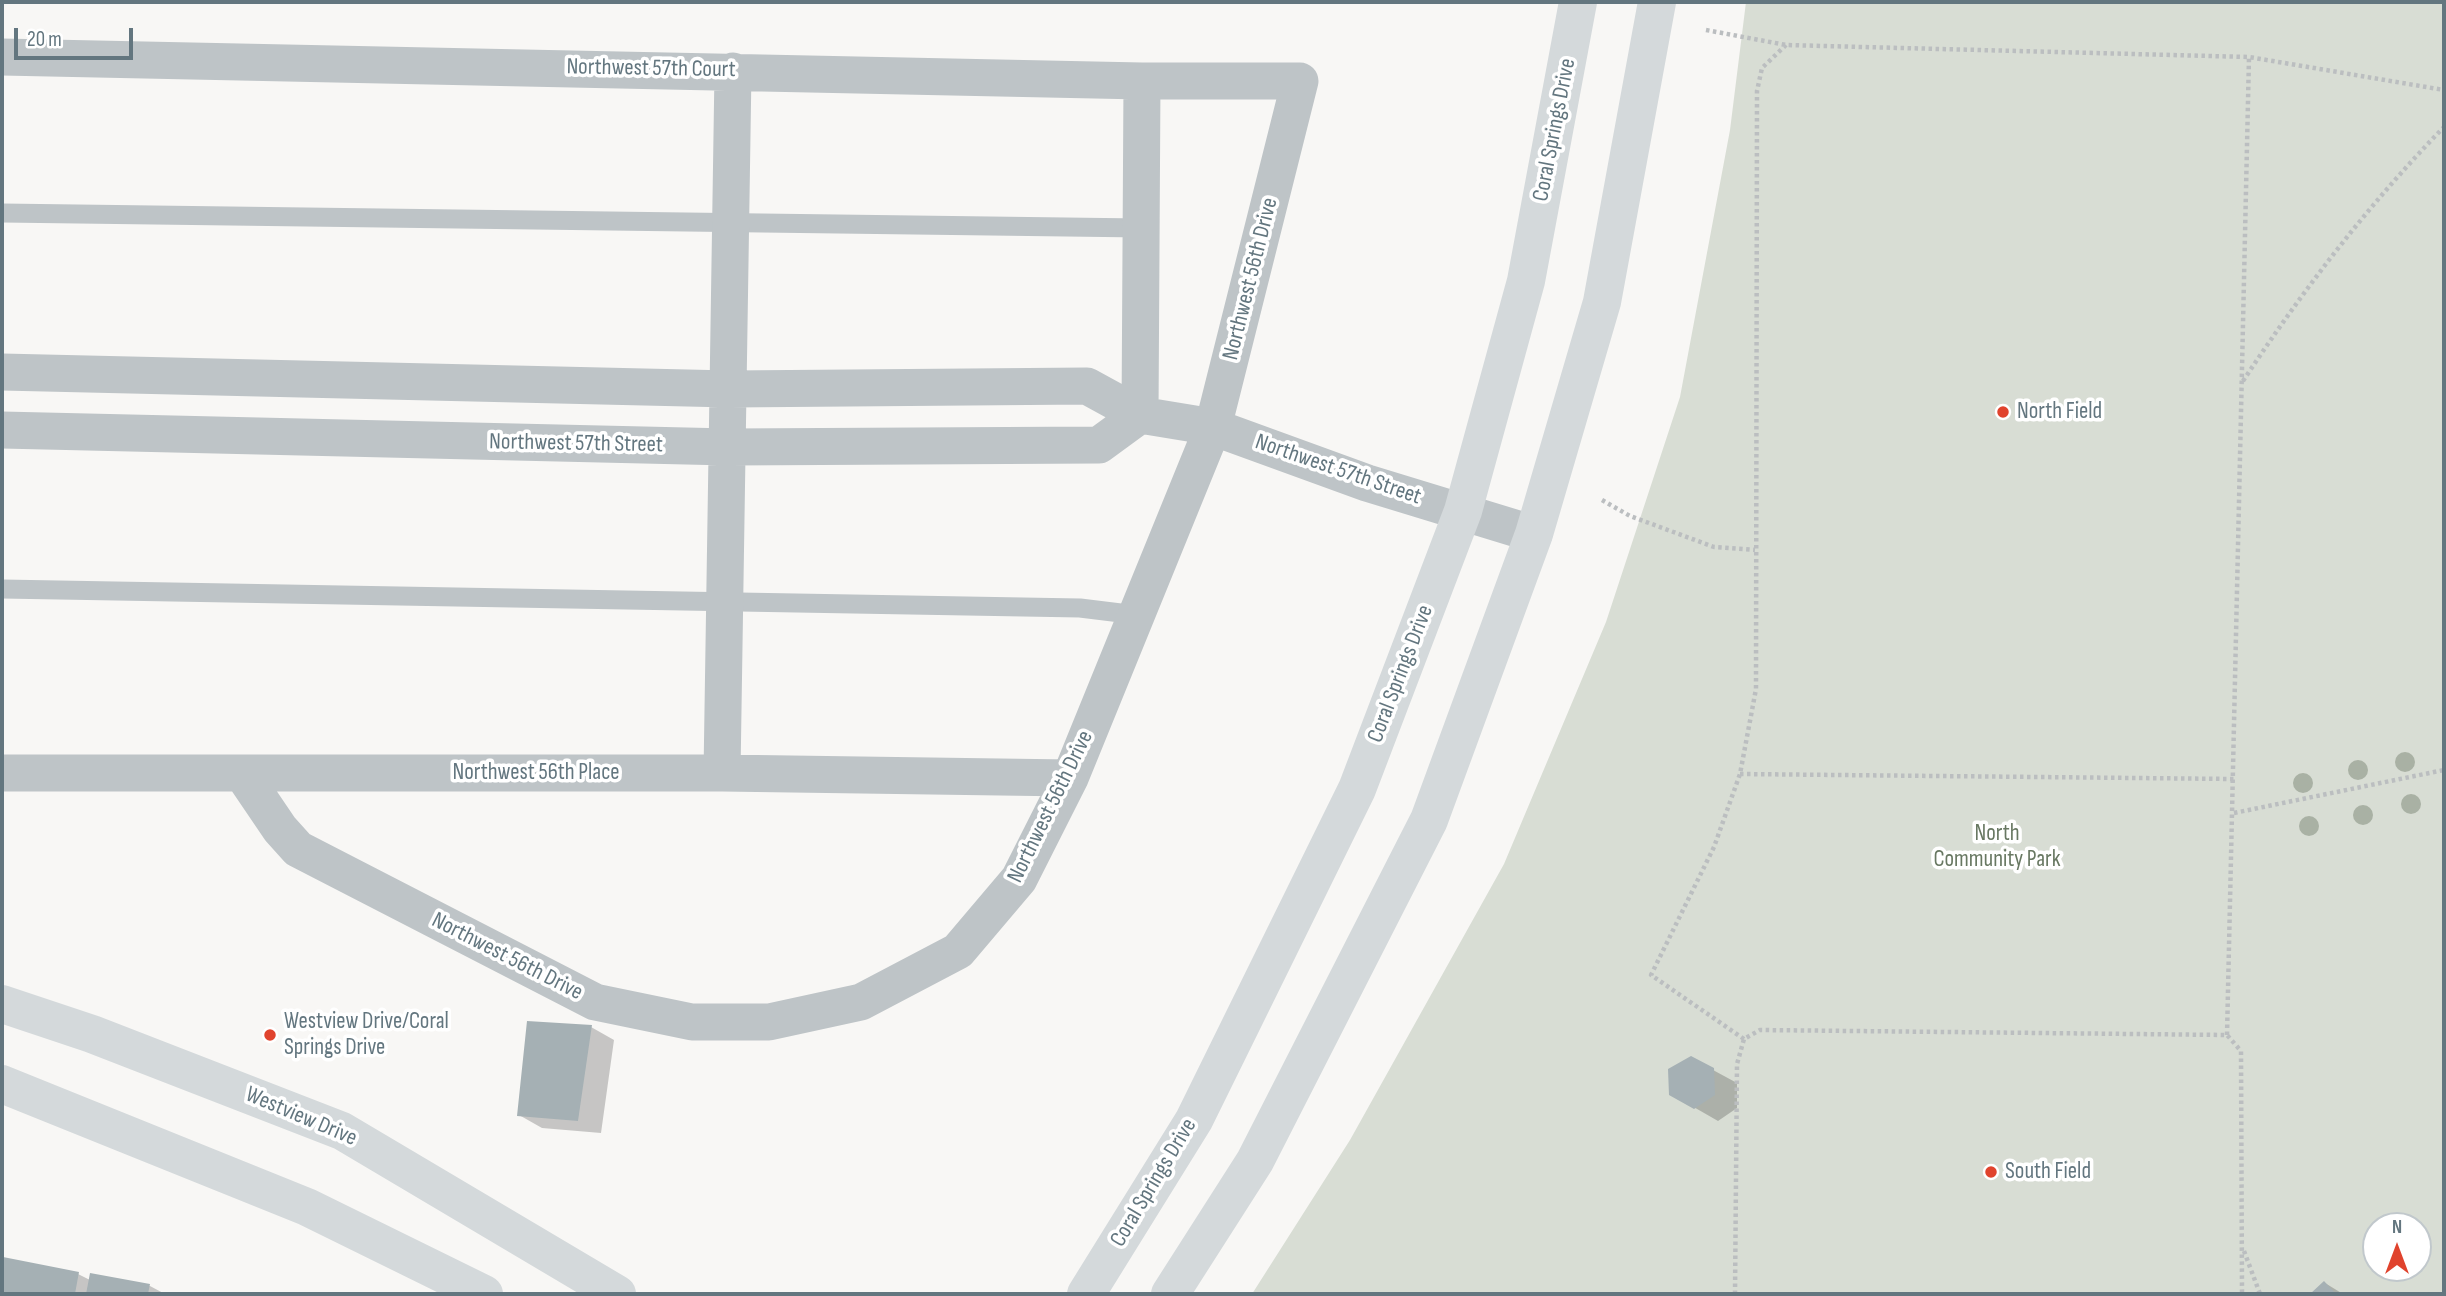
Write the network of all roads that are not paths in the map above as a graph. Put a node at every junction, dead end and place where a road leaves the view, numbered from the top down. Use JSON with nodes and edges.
{"nodes":[{"id":1,"x":1578,"y":2,"type":"edge"},
{"id":2,"x":1657,"y":2,"type":"edge"},
{"id":3,"x":2,"y":57,"type":"edge"},
{"id":4,"x":733,"y":71,"type":"junction"},
{"id":5,"x":1142,"y":81,"type":"junction"},
{"id":6,"x":1300,"y":81,"type":"joint"},
{"id":7,"x":2,"y":213,"type":"edge"},
{"id":8,"x":731,"y":223,"type":"junction"},
{"id":9,"x":1142,"y":228,"type":"junction"},
{"id":10,"x":2,"y":372,"type":"edge"},
{"id":11,"x":730,"y":389,"type":"junction"},
{"id":12,"x":1140,"y":415,"type":"junction"},
{"id":13,"x":1213,"y":427,"type":"junction"},
{"id":14,"x":2,"y":430,"type":"edge"},
{"id":15,"x":729,"y":447,"type":"junction"},
{"id":16,"x":1463,"y":510,"type":"junction"},
{"id":17,"x":1534,"y":534,"type":"junction"},
{"id":18,"x":2,"y":589,"type":"edge"},
{"id":19,"x":725,"y":602,"type":"junction"},
{"id":20,"x":1137,"y":615,"type":"junction"},
{"id":21,"x":2,"y":773,"type":"edge"},
{"id":22,"x":242,"y":773,"type":"junction"},
{"id":23,"x":722,"y":773,"type":"junction"},
{"id":24,"x":1070,"y":778,"type":"junction"},
{"id":25,"x":2,"y":1004,"type":"edge"},
{"id":26,"x":2,"y":1084,"type":"edge"},
{"id":27,"x":484,"y":1294,"type":"edge"},
{"id":28,"x":617,"y":1294,"type":"edge"},
{"id":29,"x":1086,"y":1294,"type":"edge"},
{"id":30,"x":1170,"y":1294,"type":"edge"}],
"edges":[{"from":1,"to":16,"type":"main road","name":"Coral Springs Drive"},
{"from":2,"to":17,"type":"main road"},
{"from":3,"to":4,"type":"street","name":"Northwest 57th Court"},
{"from":4,"to":5,"type":"street","name":"Northwest 57th Court"},
{"from":4,"to":8,"type":"street"},
{"from":5,"to":6,"type":"street","name":"Northwest 57th Court"},
{"from":5,"to":9,"type":"street"},
{"from":6,"to":13,"type":"street","name":"Northwest 56th Drive"},
{"from":7,"to":8,"type":"lane"},
{"from":8,"to":9,"type":"lane"},
{"from":8,"to":11,"type":"street"},
{"from":9,"to":12,"type":"street"},
{"from":10,"to":11,"type":"street","name":"Northwest 57th Street"},
{"from":11,"to":12,"type":"street","name":"Northwest 57th Street"},
{"from":11,"to":15,"type":"street"},
{"from":12,"to":13,"type":"street","name":"Northwest 57th Street"},
{"from":12,"to":15,"type":"street","name":"Northwest 57th Street"},
{"from":13,"to":16,"type":"street","name":"Northwest 57th Street"},
{"from":13,"to":20,"type":"street","name":"Northwest 56th Drive"},
{"from":14,"to":15,"type":"street","name":"Northwest 57th Street"},
{"from":15,"to":19,"type":"street"},
{"from":16,"to":17,"type":"street","name":"Northwest 57th Street"},
{"from":16,"to":29,"type":"main road","name":"Coral Springs Drive"},
{"from":17,"to":30,"type":"main road"},
{"from":18,"to":19,"type":"lane"},
{"from":19,"to":20,"type":"lane"},
{"from":19,"to":23,"type":"street"},
{"from":20,"to":24,"type":"street","name":"Northwest 56th Drive"},
{"from":21,"to":22,"type":"street","name":"Northwest 56th Place"},
{"from":22,"to":23,"type":"street","name":"Northwest 56th Place"},
{"from":22,"to":24,"type":"street","name":"Northwest 56th Drive"},
{"from":23,"to":24,"type":"street","name":"Northwest 56th Place"},
{"from":25,"to":28,"type":"main road","name":"Westview Drive"},
{"from":26,"to":27,"type":"main road"}]}
